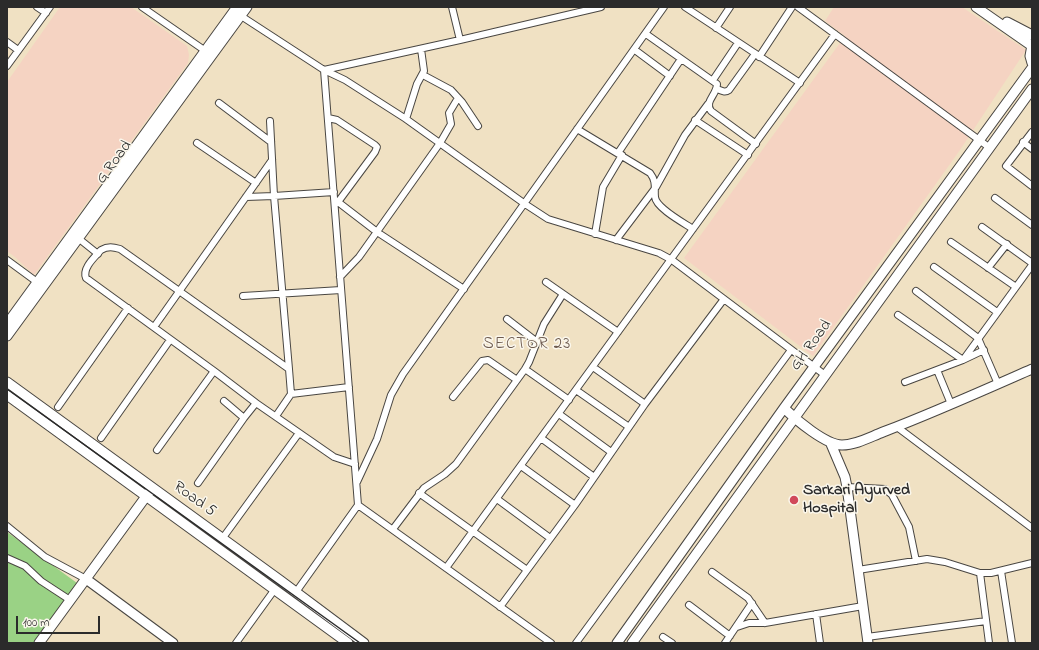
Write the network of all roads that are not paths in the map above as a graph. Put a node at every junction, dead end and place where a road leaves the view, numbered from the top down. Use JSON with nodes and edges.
{"nodes":[{"id":1,"x":37,"y":7,"type":"edge"},
{"id":2,"x":50,"y":7,"type":"edge"},
{"id":3,"x":142,"y":7,"type":"edge"},
{"id":4,"x":247,"y":7,"type":"edge"},
{"id":5,"x":452,"y":7,"type":"edge"},
{"id":6,"x":601,"y":7,"type":"edge"},
{"id":7,"x":664,"y":7,"type":"edge"},
{"id":8,"x":685,"y":7,"type":"edge"},
{"id":9,"x":730,"y":7,"type":"edge"},
{"id":10,"x":792,"y":7,"type":"edge"},
{"id":11,"x":798,"y":7,"type":"edge"},
{"id":12,"x":976,"y":7,"type":"edge"},
{"id":13,"x":987,"y":7,"type":"edge"},
{"id":14,"x":237,"y":11,"type":"edge"},
{"id":15,"x":46,"y":13,"type":"junction"},
{"id":16,"x":716,"y":28,"type":"junction"},
{"id":17,"x":646,"y":34,"type":"junction"},
{"id":18,"x":835,"y":34,"type":"junction"},
{"id":19,"x":1032,"y":35,"type":"edge"},
{"id":20,"x":460,"y":40,"type":"junction"},
{"id":21,"x":7,"y":42,"type":"edge"},
{"id":22,"x":738,"y":43,"type":"junction"},
{"id":23,"x":1032,"y":46,"type":"edge"},
{"id":24,"x":421,"y":49,"type":"junction"},
{"id":25,"x":18,"y":50,"type":"junction"},
{"id":26,"x":635,"y":50,"type":"junction"},
{"id":27,"x":208,"y":53,"type":"junction"},
{"id":28,"x":757,"y":55,"type":"junction"},
{"id":29,"x":682,"y":59,"type":"junction"},
{"id":30,"x":1032,"y":63,"type":"edge"},
{"id":31,"x":7,"y":66,"type":"edge"},
{"id":32,"x":1032,"y":68,"type":"edge"},
{"id":33,"x":324,"y":70,"type":"junction"},
{"id":34,"x":423,"y":75,"type":"junction"},
{"id":35,"x":670,"y":76,"type":"junction"},
{"id":36,"x":713,"y":80,"type":"junction"},
{"id":37,"x":800,"y":83,"type":"junction"},
{"id":38,"x":717,"y":89,"type":"junction"},
{"id":39,"x":1032,"y":89,"type":"edge"},
{"id":40,"x":458,"y":98,"type":"junction"},
{"id":41,"x":219,"y":103,"type":"dead end"},
{"id":42,"x":708,"y":104,"type":"junction"},
{"id":43,"x":328,"y":118,"type":"junction"},
{"id":44,"x":270,"y":120,"type":"dead end"},
{"id":45,"x":406,"y":120,"type":"junction"},
{"id":46,"x":695,"y":120,"type":"junction"},
{"id":47,"x":478,"y":126,"type":"dead end"},
{"id":48,"x":577,"y":129,"type":"junction"},
{"id":49,"x":1032,"y":132,"type":"edge"},
{"id":50,"x":979,"y":140,"type":"junction"},
{"id":51,"x":271,"y":142,"type":"junction"},
{"id":52,"x":1023,"y":142,"type":"junction"},
{"id":53,"x":197,"y":143,"type":"dead end"},
{"id":54,"x":440,"y":143,"type":"junction"},
{"id":55,"x":756,"y":144,"type":"junction"},
{"id":56,"x":990,"y":148,"type":"junction"},
{"id":57,"x":1032,"y":149,"type":"edge"},
{"id":58,"x":620,"y":154,"type":"junction"},
{"id":59,"x":748,"y":155,"type":"junction"},
{"id":60,"x":272,"y":160,"type":"junction"},
{"id":61,"x":256,"y":183,"type":"junction"},
{"id":62,"x":1032,"y":186,"type":"edge"},
{"id":63,"x":656,"y":187,"type":"junction"},
{"id":64,"x":334,"y":192,"type":"junction"},
{"id":65,"x":246,"y":196,"type":"junction"},
{"id":66,"x":274,"y":196,"type":"junction"},
{"id":67,"x":995,"y":198,"type":"dead end"},
{"id":68,"x":336,"y":201,"type":"junction"},
{"id":69,"x":524,"y":204,"type":"junction"},
{"id":70,"x":1032,"y":225,"type":"edge"},
{"id":71,"x":982,"y":227,"type":"dead end"},
{"id":72,"x":693,"y":229,"type":"junction"},
{"id":73,"x":377,"y":232,"type":"junction"},
{"id":74,"x":594,"y":234,"type":"junction"},
{"id":75,"x":78,"y":238,"type":"junction"},
{"id":76,"x":616,"y":240,"type":"junction"},
{"id":77,"x":951,"y":242,"type":"dead end"},
{"id":78,"x":1007,"y":244,"type":"junction"},
{"id":79,"x":98,"y":254,"type":"junction"},
{"id":80,"x":7,"y":260,"type":"edge"},
{"id":81,"x":672,"y":260,"type":"junction"},
{"id":82,"x":1032,"y":264,"type":"edge"},
{"id":83,"x":934,"y":267,"type":"dead end"},
{"id":84,"x":988,"y":268,"type":"junction"},
{"id":85,"x":340,"y":277,"type":"junction"},
{"id":86,"x":37,"y":282,"type":"junction"},
{"id":87,"x":546,"y":282,"type":"dead end"},
{"id":88,"x":1016,"y":287,"type":"junction"},
{"id":89,"x":464,"y":289,"type":"junction"},
{"id":90,"x":179,"y":290,"type":"junction"},
{"id":91,"x":342,"y":290,"type":"junction"},
{"id":92,"x":916,"y":291,"type":"dead end"},
{"id":93,"x":282,"y":293,"type":"junction"},
{"id":94,"x":563,"y":294,"type":"junction"},
{"id":95,"x":243,"y":296,"type":"dead end"},
{"id":96,"x":724,"y":299,"type":"junction"},
{"id":97,"x":128,"y":308,"type":"junction"},
{"id":98,"x":997,"y":312,"type":"junction"},
{"id":99,"x":898,"y":315,"type":"dead end"},
{"id":100,"x":507,"y":319,"type":"dead end"},
{"id":101,"x":7,"y":324,"type":"edge"},
{"id":102,"x":154,"y":327,"type":"junction"},
{"id":103,"x":618,"y":332,"type":"junction"},
{"id":104,"x":7,"y":336,"type":"edge"},
{"id":105,"x":978,"y":338,"type":"junction"},
{"id":106,"x":170,"y":340,"type":"junction"},
{"id":107,"x":537,"y":342,"type":"junction"},
{"id":108,"x":792,"y":350,"type":"junction"},
{"id":109,"x":984,"y":350,"type":"junction"},
{"id":110,"x":963,"y":360,"type":"junction"},
{"id":111,"x":593,"y":367,"type":"junction"},
{"id":112,"x":815,"y":368,"type":"junction"},
{"id":113,"x":289,"y":369,"type":"junction"},
{"id":114,"x":525,"y":369,"type":"junction"},
{"id":115,"x":1032,"y":369,"type":"edge"},
{"id":116,"x":937,"y":370,"type":"junction"},
{"id":117,"x":214,"y":371,"type":"junction"},
{"id":118,"x":825,"y":375,"type":"junction"},
{"id":119,"x":517,"y":380,"type":"junction"},
{"id":120,"x":7,"y":382,"type":"edge"},
{"id":121,"x":905,"y":382,"type":"dead end"},
{"id":122,"x":998,"y":384,"type":"junction"},
{"id":123,"x":349,"y":387,"type":"junction"},
{"id":124,"x":576,"y":390,"type":"junction"},
{"id":125,"x":291,"y":394,"type":"junction"},
{"id":126,"x":7,"y":395,"type":"edge"},
{"id":127,"x":453,"y":397,"type":"dead end"},
{"id":128,"x":569,"y":400,"type":"junction"},
{"id":129,"x":224,"y":401,"type":"dead end"},
{"id":130,"x":256,"y":403,"type":"junction"},
{"id":131,"x":645,"y":404,"type":"junction"},
{"id":132,"x":951,"y":404,"type":"junction"},
{"id":133,"x":58,"y":407,"type":"dead end"},
{"id":134,"x":784,"y":408,"type":"junction"},
{"id":135,"x":559,"y":414,"type":"junction"},
{"id":136,"x":276,"y":416,"type":"junction"},
{"id":137,"x":244,"y":418,"type":"junction"},
{"id":138,"x":795,"y":419,"type":"junction"},
{"id":139,"x":628,"y":427,"type":"junction"},
{"id":140,"x":896,"y":427,"type":"junction"},
{"id":141,"x":299,"y":433,"type":"junction"},
{"id":142,"x":101,"y":438,"type":"dead end"},
{"id":143,"x":541,"y":438,"type":"junction"},
{"id":144,"x":831,"y":444,"type":"junction"},
{"id":145,"x":157,"y":450,"type":"dead end"},
{"id":146,"x":611,"y":452,"type":"junction"},
{"id":147,"x":355,"y":464,"type":"junction"},
{"id":148,"x":521,"y":466,"type":"junction"},
{"id":149,"x":594,"y":477,"type":"junction"},
{"id":150,"x":198,"y":483,"type":"dead end"},
{"id":151,"x":357,"y":484,"type":"junction"},
{"id":152,"x":847,"y":487,"type":"junction"},
{"id":153,"x":149,"y":492,"type":"junction"},
{"id":154,"x":419,"y":492,"type":"junction"},
{"id":155,"x":497,"y":499,"type":"junction"},
{"id":156,"x":358,"y":505,"type":"junction"},
{"id":157,"x":575,"y":505,"type":"junction"},
{"id":158,"x":7,"y":526,"type":"edge"},
{"id":159,"x":1032,"y":528,"type":"edge"},
{"id":160,"x":393,"y":530,"type":"junction"},
{"id":161,"x":473,"y":530,"type":"junction"},
{"id":162,"x":550,"y":538,"type":"junction"},
{"id":163,"x":222,"y":539,"type":"junction"},
{"id":164,"x":7,"y":558,"type":"edge"},
{"id":165,"x":916,"y":561,"type":"junction"},
{"id":166,"x":1032,"y":563,"type":"edge"},
{"id":167,"x":446,"y":568,"type":"junction"},
{"id":168,"x":527,"y":570,"type":"junction"},
{"id":169,"x":858,"y":570,"type":"junction"},
{"id":170,"x":1001,"y":571,"type":"junction"},
{"id":171,"x":712,"y":572,"type":"dead end"},
{"id":172,"x":980,"y":573,"type":"junction"},
{"id":173,"x":86,"y":579,"type":"junction"},
{"id":174,"x":274,"y":589,"type":"junction"},
{"id":175,"x":296,"y":592,"type":"junction"},
{"id":176,"x":70,"y":600,"type":"junction"},
{"id":177,"x":752,"y":604,"type":"junction"},
{"id":178,"x":689,"y":605,"type":"dead end"},
{"id":179,"x":863,"y":606,"type":"junction"},
{"id":180,"x":500,"y":607,"type":"junction"},
{"id":181,"x":816,"y":614,"type":"junction"},
{"id":182,"x":986,"y":621,"type":"junction"},
{"id":183,"x":766,"y":623,"type":"junction"},
{"id":184,"x":737,"y":627,"type":"junction"},
{"id":185,"x":730,"y":636,"type":"junction"},
{"id":186,"x":663,"y":637,"type":"dead end"},
{"id":187,"x":868,"y":640,"type":"edge"},
{"id":188,"x":39,"y":643,"type":"edge"},
{"id":189,"x":173,"y":643,"type":"edge"},
{"id":190,"x":236,"y":643,"type":"edge"},
{"id":191,"x":348,"y":643,"type":"edge"},
{"id":192,"x":364,"y":643,"type":"edge"},
{"id":193,"x":551,"y":643,"type":"edge"},
{"id":194,"x":576,"y":643,"type":"edge"},
{"id":195,"x":616,"y":643,"type":"edge"},
{"id":196,"x":632,"y":643,"type":"edge"},
{"id":197,"x":672,"y":643,"type":"edge"},
{"id":198,"x":725,"y":643,"type":"edge"},
{"id":199,"x":820,"y":643,"type":"edge"},
{"id":200,"x":990,"y":643,"type":"edge"},
{"id":201,"x":1012,"y":643,"type":"edge"}],
"edges":[{"from":1,"to":15,"type":"street"},
{"from":2,"to":15,"type":"street"},
{"from":3,"to":27,"type":"street"},
{"from":4,"to":14,"type":"street","name":"G Road"},
{"from":5,"to":20,"type":"street"},
{"from":6,"to":20,"type":"street"},
{"from":7,"to":17,"type":"street"},
{"from":8,"to":16,"type":"street"},
{"from":9,"to":16,"type":"street"},
{"from":10,"to":28,"type":"street"},
{"from":11,"to":18,"type":"street"},
{"from":12,"to":23,"type":"street"},
{"from":13,"to":19,"type":"street"},
{"from":14,"to":27,"type":"street","name":"G Road"},
{"from":14,"to":33,"type":"street"},
{"from":15,"to":25,"type":"street"},
{"from":16,"to":22,"type":"street"},
{"from":17,"to":26,"type":"street"},
{"from":17,"to":29,"type":"street"},
{"from":18,"to":37,"type":"street"},
{"from":18,"to":50,"type":"street"},
{"from":20,"to":24,"type":"street"},
{"from":21,"to":25,"type":"street"},
{"from":22,"to":28,"type":"street"},
{"from":22,"to":36,"type":"street"},
{"from":23,"to":30,"type":"street"},
{"from":24,"to":33,"type":"street"},
{"from":24,"to":34,"type":"street"},
{"from":25,"to":31,"type":"street"},
{"from":26,"to":35,"type":"street"},
{"from":26,"to":48,"type":"street"},
{"from":27,"to":75,"type":"street","name":"G Road"},
{"from":27,"to":86,"type":"street","name":"G Road"},
{"from":28,"to":37,"type":"street"},
{"from":28,"to":38,"type":"street"},
{"from":29,"to":35,"type":"street"},
{"from":29,"to":36,"type":"street"},
{"from":32,"to":50,"type":"street","name":"GH Road"},
{"from":33,"to":43,"type":"street"},
{"from":33,"to":45,"type":"street"},
{"from":34,"to":40,"type":"street"},
{"from":34,"to":45,"type":"street"},
{"from":35,"to":58,"type":"street"},
{"from":36,"to":38,"type":"street"},
{"from":37,"to":55,"type":"street"},
{"from":38,"to":42,"type":"street"},
{"from":39,"to":56,"type":"street","name":"GH Road"},
{"from":40,"to":47,"type":"street"},
{"from":40,"to":54,"type":"street"},
{"from":41,"to":51,"type":"street"},
{"from":42,"to":46,"type":"street"},
{"from":42,"to":55,"type":"street"},
{"from":43,"to":64,"type":"street"},
{"from":43,"to":68,"type":"street"},
{"from":44,"to":51,"type":"street"},
{"from":45,"to":54,"type":"street"},
{"from":46,"to":59,"type":"street"},
{"from":46,"to":63,"type":"street"},
{"from":48,"to":58,"type":"street"},
{"from":48,"to":69,"type":"street"},
{"from":49,"to":52,"type":"street"},
{"from":50,"to":56,"type":"street"},
{"from":50,"to":112,"type":"street","name":"GH Road"},
{"from":51,"to":60,"type":"street"},
{"from":52,"to":57,"type":"street"},
{"from":52,"to":62,"type":"street"},
{"from":53,"to":61,"type":"street"},
{"from":54,"to":69,"type":"street"},
{"from":54,"to":73,"type":"street"},
{"from":55,"to":59,"type":"street"},
{"from":56,"to":118,"type":"street","name":"GH Road"},
{"from":58,"to":63,"type":"street"},
{"from":58,"to":74,"type":"street"},
{"from":59,"to":72,"type":"street"},
{"from":60,"to":61,"type":"street"},
{"from":60,"to":66,"type":"street"},
{"from":61,"to":65,"type":"street"},
{"from":63,"to":72,"type":"street"},
{"from":63,"to":76,"type":"street"},
{"from":64,"to":66,"type":"street"},
{"from":64,"to":68,"type":"street"},
{"from":65,"to":66,"type":"street"},
{"from":65,"to":90,"type":"street"},
{"from":66,"to":93,"type":"street"},
{"from":67,"to":70,"type":"street"},
{"from":68,"to":73,"type":"street"},
{"from":68,"to":85,"type":"street"},
{"from":69,"to":74,"type":"street"},
{"from":69,"to":89,"type":"street"},
{"from":71,"to":78,"type":"street"},
{"from":72,"to":81,"type":"street"},
{"from":73,"to":85,"type":"street"},
{"from":73,"to":89,"type":"street"},
{"from":74,"to":76,"type":"street"},
{"from":75,"to":79,"type":"street"},
{"from":75,"to":104,"type":"street","name":"G Road"},
{"from":76,"to":81,"type":"street"},
{"from":77,"to":84,"type":"street"},
{"from":78,"to":82,"type":"street"},
{"from":78,"to":84,"type":"street"},
{"from":79,"to":90,"type":"street"},
{"from":79,"to":97,"type":"street"},
{"from":80,"to":86,"type":"street"},
{"from":81,"to":96,"type":"street"},
{"from":81,"to":103,"type":"street"},
{"from":82,"to":88,"type":"street"},
{"from":83,"to":98,"type":"street"},
{"from":84,"to":88,"type":"street"},
{"from":85,"to":91,"type":"street"},
{"from":86,"to":101,"type":"street","name":"G Road"},
{"from":87,"to":94,"type":"street"},
{"from":88,"to":98,"type":"street"},
{"from":89,"to":151,"type":"street"},
{"from":90,"to":102,"type":"street"},
{"from":90,"to":113,"type":"street"},
{"from":91,"to":93,"type":"street"},
{"from":91,"to":123,"type":"street"},
{"from":92,"to":105,"type":"street"},
{"from":93,"to":95,"type":"street"},
{"from":93,"to":113,"type":"street"},
{"from":94,"to":103,"type":"street"},
{"from":94,"to":107,"type":"street"},
{"from":96,"to":108,"type":"street"},
{"from":96,"to":131,"type":"street"},
{"from":97,"to":102,"type":"street"},
{"from":97,"to":133,"type":"street"},
{"from":98,"to":105,"type":"street"},
{"from":99,"to":110,"type":"street"},
{"from":100,"to":107,"type":"street"},
{"from":102,"to":106,"type":"street"},
{"from":103,"to":111,"type":"street"},
{"from":105,"to":109,"type":"street"},
{"from":105,"to":110,"type":"street"},
{"from":106,"to":117,"type":"street"},
{"from":106,"to":142,"type":"street"},
{"from":107,"to":114,"type":"street"},
{"from":108,"to":112,"type":"street"},
{"from":108,"to":194,"type":"street"},
{"from":109,"to":110,"type":"street"},
{"from":109,"to":122,"type":"street"},
{"from":110,"to":116,"type":"street"},
{"from":111,"to":124,"type":"street"},
{"from":111,"to":131,"type":"street"},
{"from":112,"to":118,"type":"street"},
{"from":112,"to":134,"type":"street","name":"GH Road"},
{"from":113,"to":125,"type":"street"},
{"from":114,"to":119,"type":"street"},
{"from":114,"to":128,"type":"street"},
{"from":115,"to":122,"type":"street"},
{"from":116,"to":121,"type":"street"},
{"from":116,"to":132,"type":"street"},
{"from":117,"to":130,"type":"street"},
{"from":117,"to":145,"type":"street"},
{"from":118,"to":138,"type":"street","name":"GH Road"},
{"from":119,"to":127,"type":"street"},
{"from":119,"to":154,"type":"street"},
{"from":120,"to":153,"type":"street","name":"Road 5"},
{"from":122,"to":132,"type":"street"},
{"from":123,"to":125,"type":"street"},
{"from":123,"to":147,"type":"street"},
{"from":124,"to":128,"type":"street"},
{"from":124,"to":139,"type":"street"},
{"from":125,"to":136,"type":"street"},
{"from":126,"to":153,"type":"street","name":"Road 5"},
{"from":128,"to":135,"type":"street"},
{"from":129,"to":137,"type":"street"},
{"from":130,"to":136,"type":"street"},
{"from":130,"to":137,"type":"street"},
{"from":131,"to":139,"type":"street"},
{"from":132,"to":140,"type":"street"},
{"from":134,"to":138,"type":"street"},
{"from":134,"to":195,"type":"street","name":"GH Road"},
{"from":135,"to":143,"type":"street"},
{"from":135,"to":146,"type":"street"},
{"from":136,"to":141,"type":"street"},
{"from":137,"to":150,"type":"street"},
{"from":138,"to":144,"type":"street"},
{"from":138,"to":196,"type":"street","name":"GH Road"},
{"from":139,"to":146,"type":"street"},
{"from":140,"to":144,"type":"street"},
{"from":140,"to":159,"type":"street"},
{"from":141,"to":147,"type":"street"},
{"from":141,"to":163,"type":"street"},
{"from":143,"to":148,"type":"street"},
{"from":143,"to":149,"type":"street"},
{"from":144,"to":152,"type":"street"},
{"from":146,"to":149,"type":"street"},
{"from":147,"to":151,"type":"street"},
{"from":148,"to":155,"type":"street"},
{"from":148,"to":157,"type":"street"},
{"from":149,"to":157,"type":"street"},
{"from":151,"to":156,"type":"street"},
{"from":152,"to":165,"type":"street"},
{"from":152,"to":169,"type":"street"},
{"from":153,"to":163,"type":"street","name":"Road 5"},
{"from":153,"to":173,"type":"street"},
{"from":153,"to":174,"type":"street","name":"Road 5"},
{"from":154,"to":160,"type":"street"},
{"from":154,"to":161,"type":"street"},
{"from":155,"to":161,"type":"street"},
{"from":155,"to":162,"type":"street"},
{"from":156,"to":160,"type":"street"},
{"from":156,"to":175,"type":"street"},
{"from":157,"to":162,"type":"street"},
{"from":158,"to":173,"type":"street"},
{"from":160,"to":167,"type":"street"},
{"from":161,"to":167,"type":"street"},
{"from":161,"to":168,"type":"street"},
{"from":162,"to":168,"type":"street"},
{"from":163,"to":175,"type":"street","name":"Road 5"},
{"from":164,"to":176,"type":"street"},
{"from":165,"to":169,"type":"street"},
{"from":165,"to":172,"type":"street"},
{"from":166,"to":170,"type":"street"},
{"from":167,"to":180,"type":"street"},
{"from":168,"to":180,"type":"street"},
{"from":169,"to":179,"type":"street"},
{"from":170,"to":172,"type":"street"},
{"from":170,"to":201,"type":"street"},
{"from":171,"to":177,"type":"street"},
{"from":172,"to":182,"type":"street"},
{"from":173,"to":176,"type":"street"},
{"from":173,"to":189,"type":"street"},
{"from":174,"to":190,"type":"street"},
{"from":174,"to":191,"type":"street","name":"Road 5"},
{"from":175,"to":192,"type":"street","name":"Road 5"},
{"from":176,"to":188,"type":"street"},
{"from":177,"to":183,"type":"street"},
{"from":177,"to":184,"type":"street"},
{"from":178,"to":185,"type":"street"},
{"from":179,"to":181,"type":"street"},
{"from":179,"to":187,"type":"street"},
{"from":180,"to":193,"type":"street"},
{"from":181,"to":183,"type":"street"},
{"from":181,"to":199,"type":"street"},
{"from":182,"to":187,"type":"street"},
{"from":182,"to":200,"type":"street"},
{"from":183,"to":184,"type":"street"},
{"from":184,"to":185,"type":"street"},
{"from":185,"to":198,"type":"street"},
{"from":186,"to":197,"type":"street"}]}
